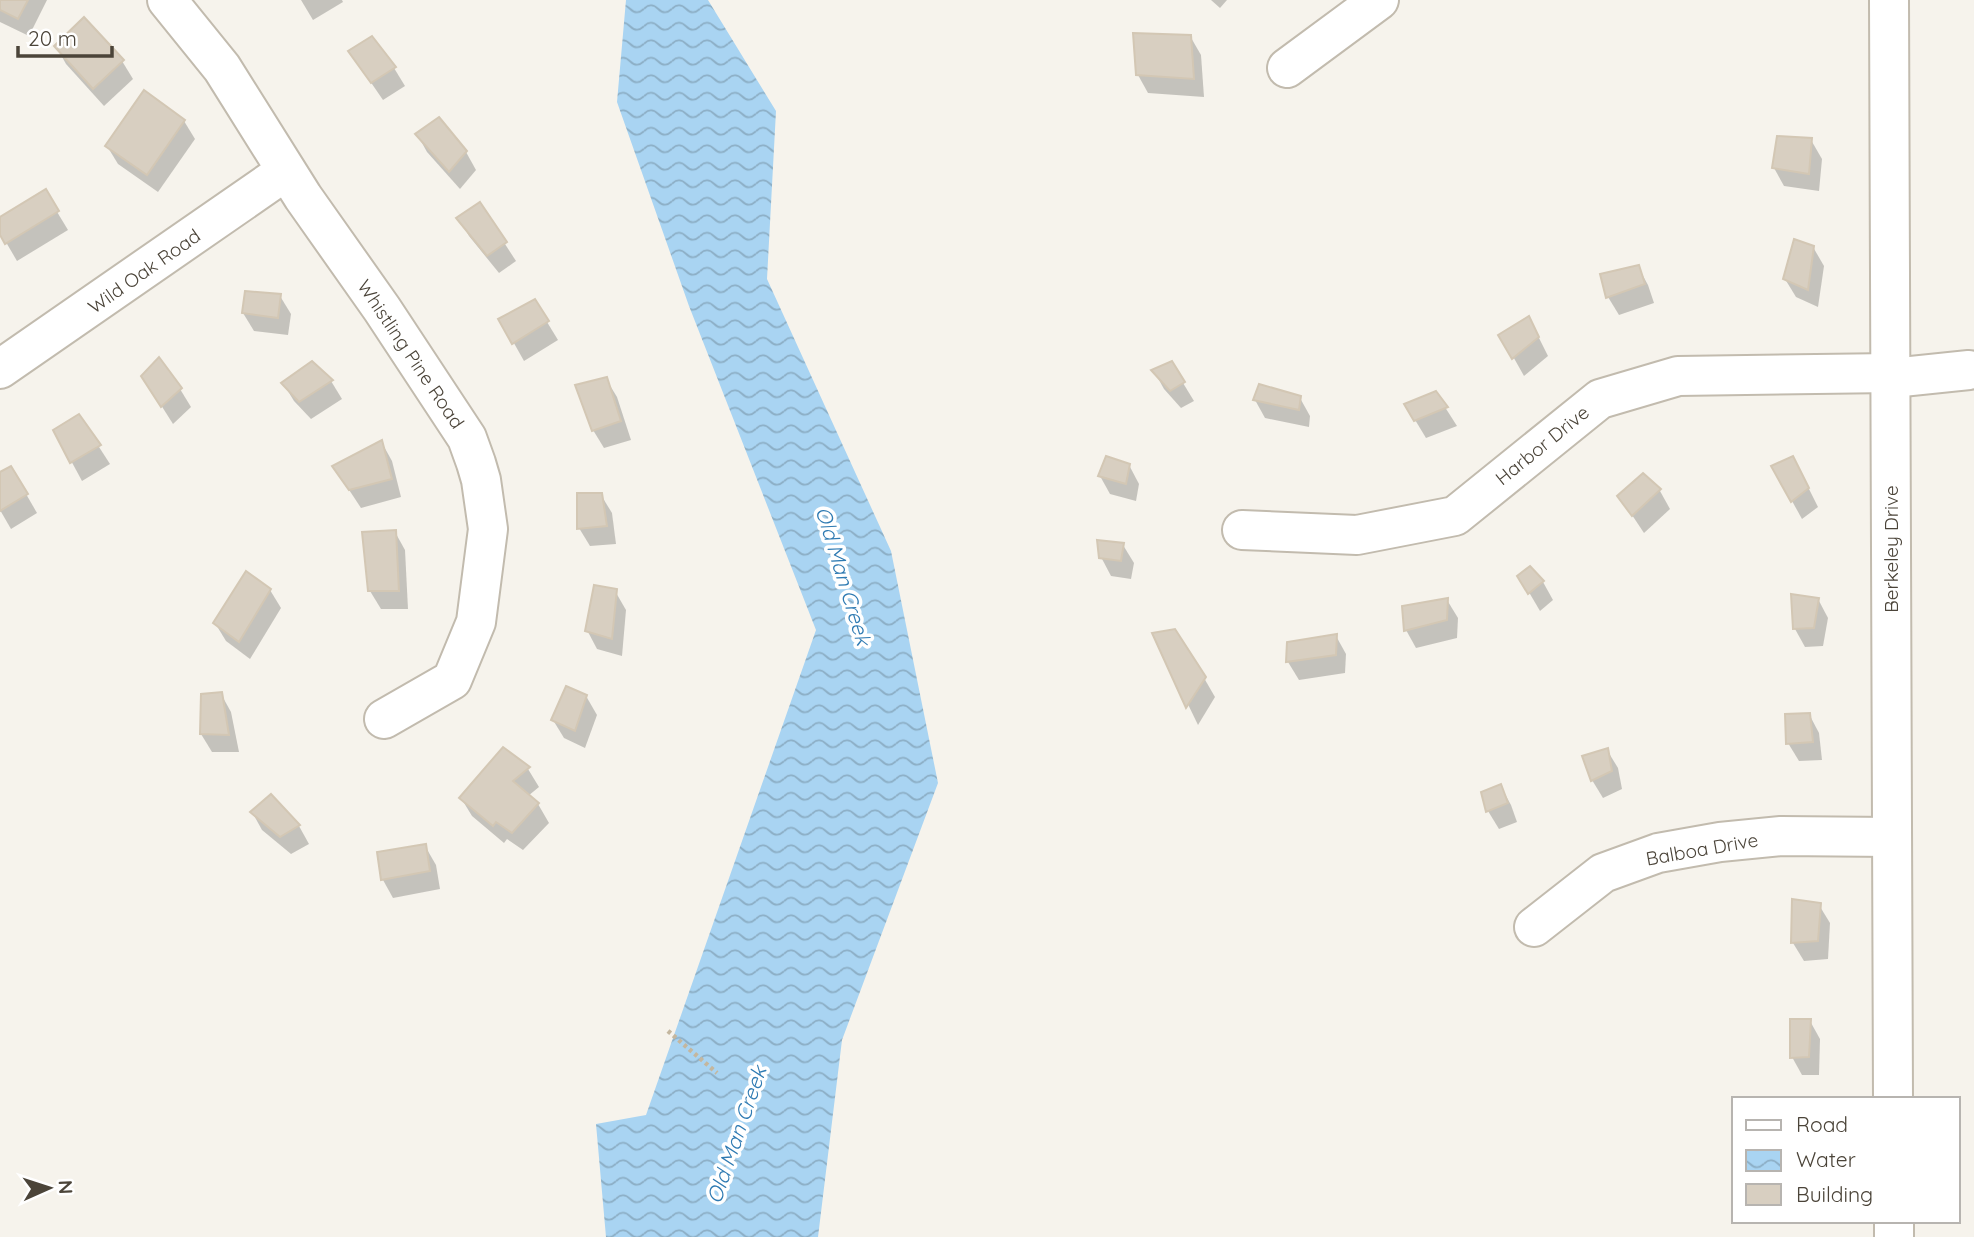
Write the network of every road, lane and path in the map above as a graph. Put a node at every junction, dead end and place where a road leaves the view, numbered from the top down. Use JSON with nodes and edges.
{"nodes":[{"id":1,"x":167,"y":0,"type":"edge"},
{"id":2,"x":1379,"y":0,"type":"edge"},
{"id":3,"x":1889,"y":0,"type":"edge"},
{"id":4,"x":1287,"y":68,"type":"dead end"},
{"id":5,"x":286,"y":171,"type":"junction"},
{"id":6,"x":0,"y":369,"type":"edge"},
{"id":7,"x":1969,"y":370,"type":"dead end"},
{"id":8,"x":1892,"y":375,"type":"junction"},
{"id":9,"x":1242,"y":530,"type":"dead end"},
{"id":10,"x":384,"y":719,"type":"dead end"},
{"id":11,"x":1891,"y":837,"type":"junction"},
{"id":12,"x":1534,"y":927,"type":"dead end"},
{"id":13,"x":668,"y":1031,"type":"dead end"},
{"id":14,"x":718,"y":1073,"type":"dead end"},
{"id":15,"x":1893,"y":1097,"type":"edge"}],
"edges":[{"from":1,"to":5,"type":"street","name":"Whistling Pine Road"},
{"from":2,"to":4,"type":"street"},
{"from":3,"to":8,"type":"street","name":"Berkeley Drive"},
{"from":5,"to":6,"type":"street","name":"Wild Oak Road"},
{"from":5,"to":10,"type":"street","name":"Whistling Pine Road"},
{"from":7,"to":8,"type":"street","name":"Harbor Drive"},
{"from":8,"to":9,"type":"street","name":"Harbor Drive"},
{"from":8,"to":11,"type":"street","name":"Berkeley Drive"},
{"from":11,"to":12,"type":"street","name":"Balboa Drive"},
{"from":11,"to":15,"type":"street","name":"Berkeley Drive"},
{"from":13,"to":14,"type":"path"}]}
